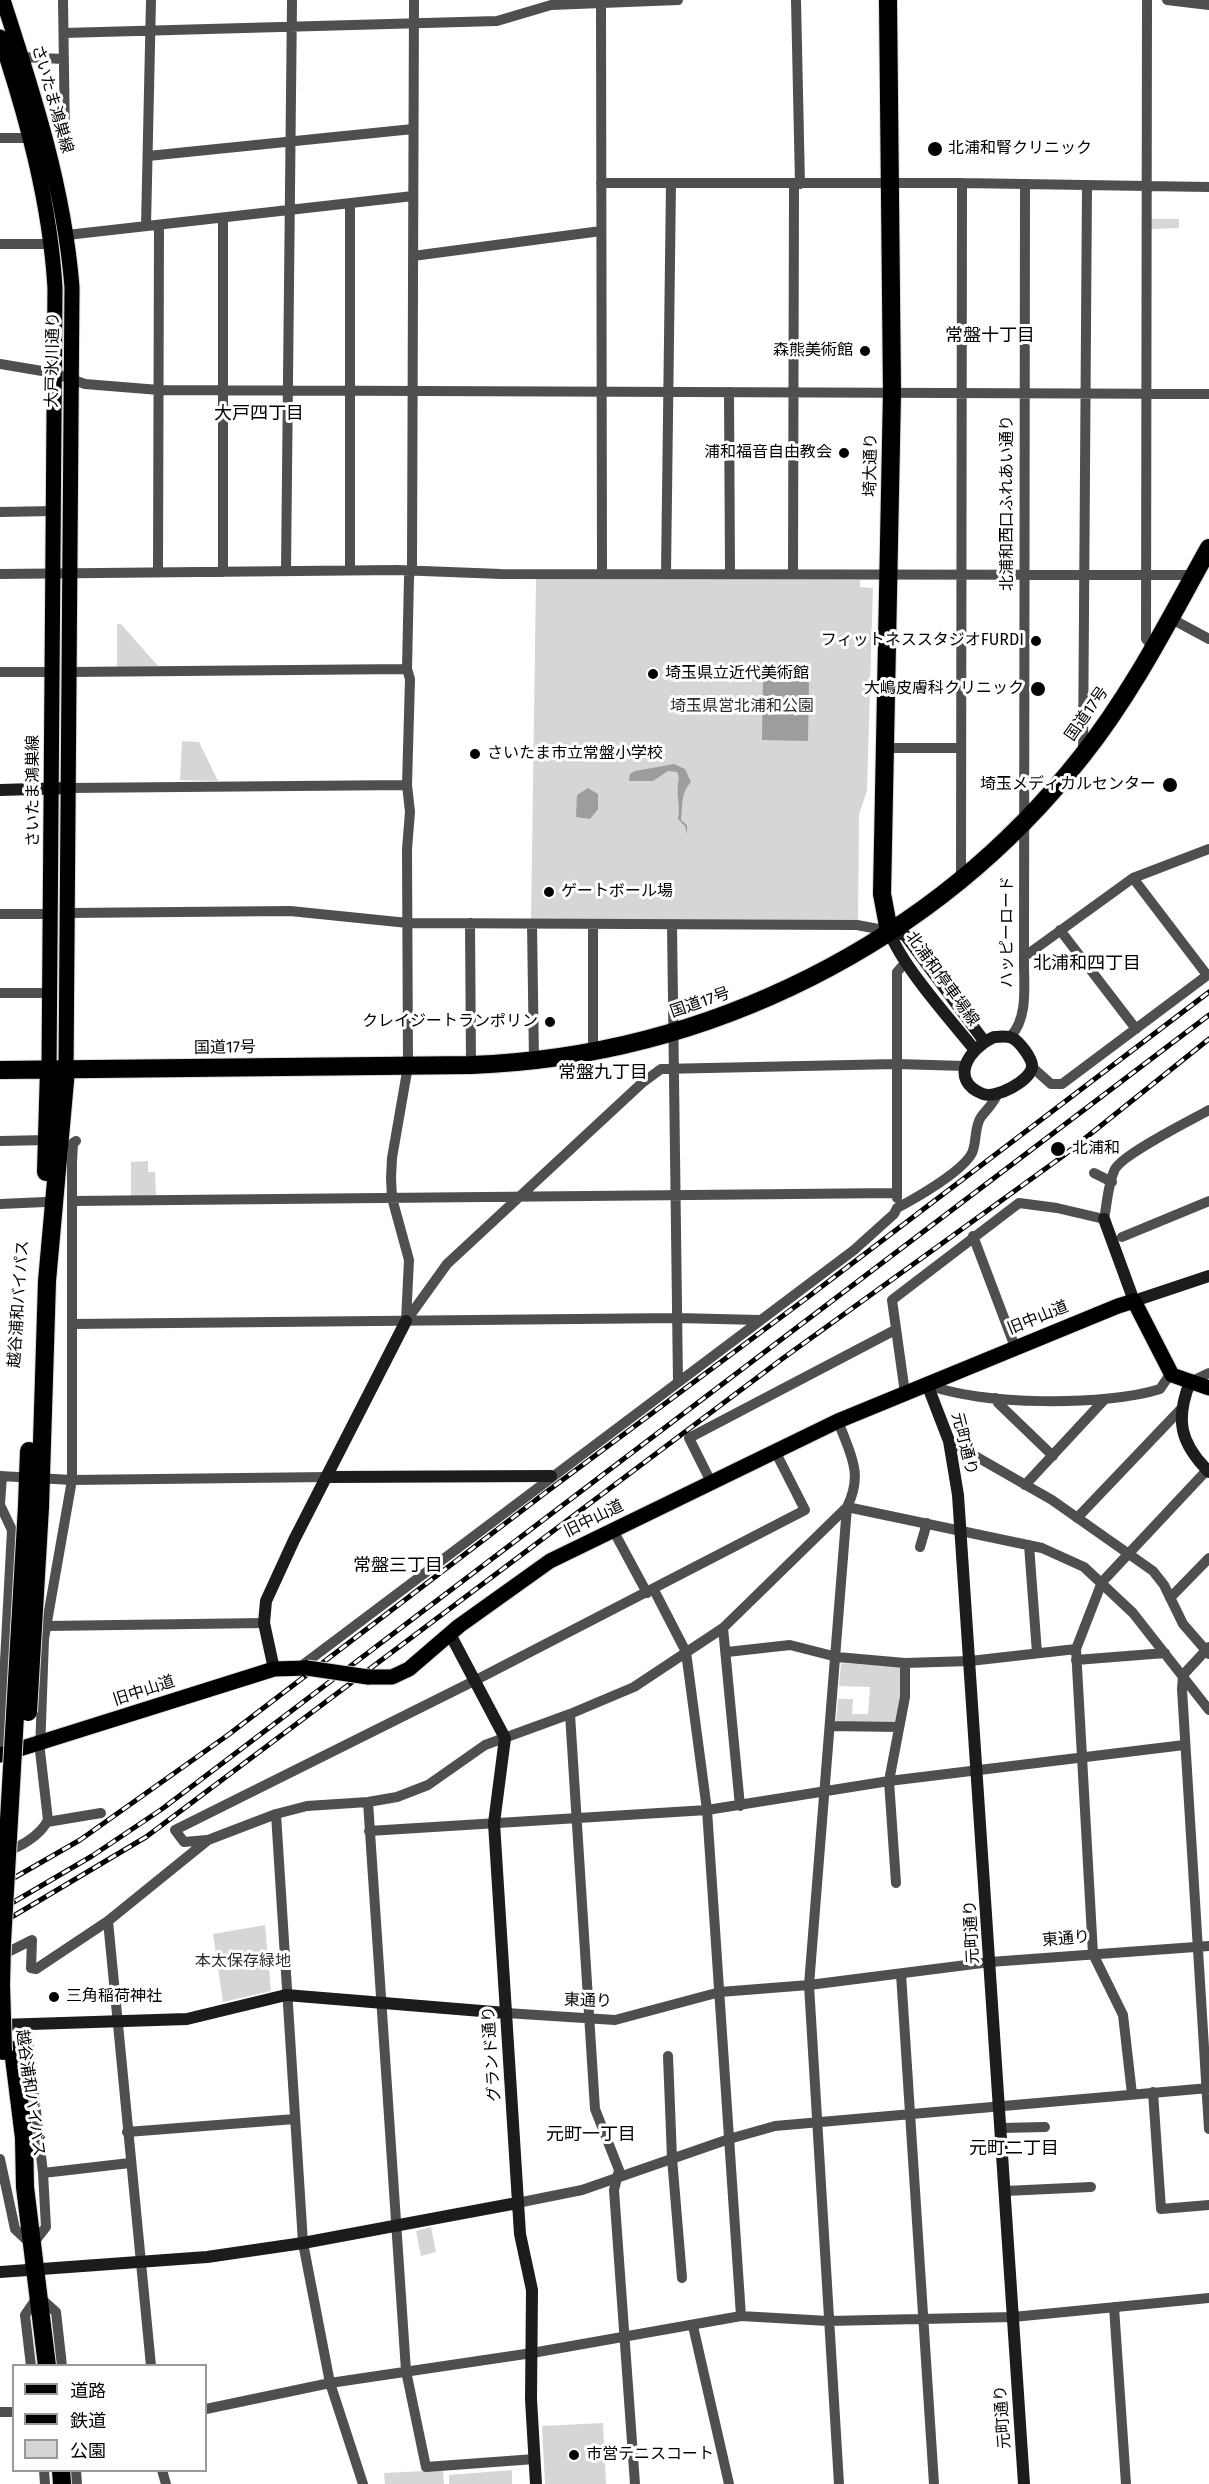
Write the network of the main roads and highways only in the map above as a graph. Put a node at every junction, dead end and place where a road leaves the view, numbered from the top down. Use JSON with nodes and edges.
{"nodes":[{"id":1,"x":3,"y":0,"type":"edge"},
{"id":2,"x":888,"y":0,"type":"edge"},
{"id":3,"x":0,"y":37,"type":"edge"},
{"id":4,"x":9,"y":56,"type":"edge"},
{"id":5,"x":63,"y":209,"type":"joint"},
{"id":6,"x":47,"y":211,"type":"joint"},
{"id":7,"x":54,"y":511,"type":"joint"},
{"id":8,"x":1209,"y":548,"type":"edge"},
{"id":9,"x":889,"y":931,"type":"junction"},
{"id":10,"x":0,"y":1070,"type":"edge"},
{"id":11,"x":57,"y":1070,"type":"junction"},
{"id":12,"x":1209,"y":1388,"type":"edge"},
{"id":13,"x":34,"y":1479,"type":"junction"},
{"id":14,"x":0,"y":1755,"type":"edge"},
{"id":15,"x":47,"y":2364,"type":"edge"}],
"edges":[{"from":1,"to":4,"type":"main road","name":"さいたま鴻巣線"},
{"from":2,"to":9,"type":"highway","name":"埼大通り"},
{"from":3,"to":4,"type":"main road","name":"さいたま鴻巣線"},
{"from":4,"to":5,"type":"main road","name":"さいたま鴻巣線"},
{"from":4,"to":6,"type":"main road","name":"さいたま鴻巣線"},
{"from":5,"to":11,"type":"main road","name":"大戸氷川通り"},
{"from":6,"to":7,"type":"main road","name":"大戸氷川通り"},
{"from":7,"to":11,"type":"main road","name":"さいたま鴻巣線"},
{"from":8,"to":9,"type":"highway","name":"国道17号"},
{"from":9,"to":11,"type":"highway","name":"国道17号"},
{"from":10,"to":11,"type":"highway","name":"国道17号"},
{"from":11,"to":13,"type":"highway","name":"越谷浦和バイパス"},
{"from":11,"to":13,"type":"highway","name":"越谷浦和バイパス"},
{"from":12,"to":14,"type":"main road","name":"旧中山道","bridge":true},
{"from":13,"to":15,"type":"highway","name":"越谷浦和バイパス","bridge":true}]}
